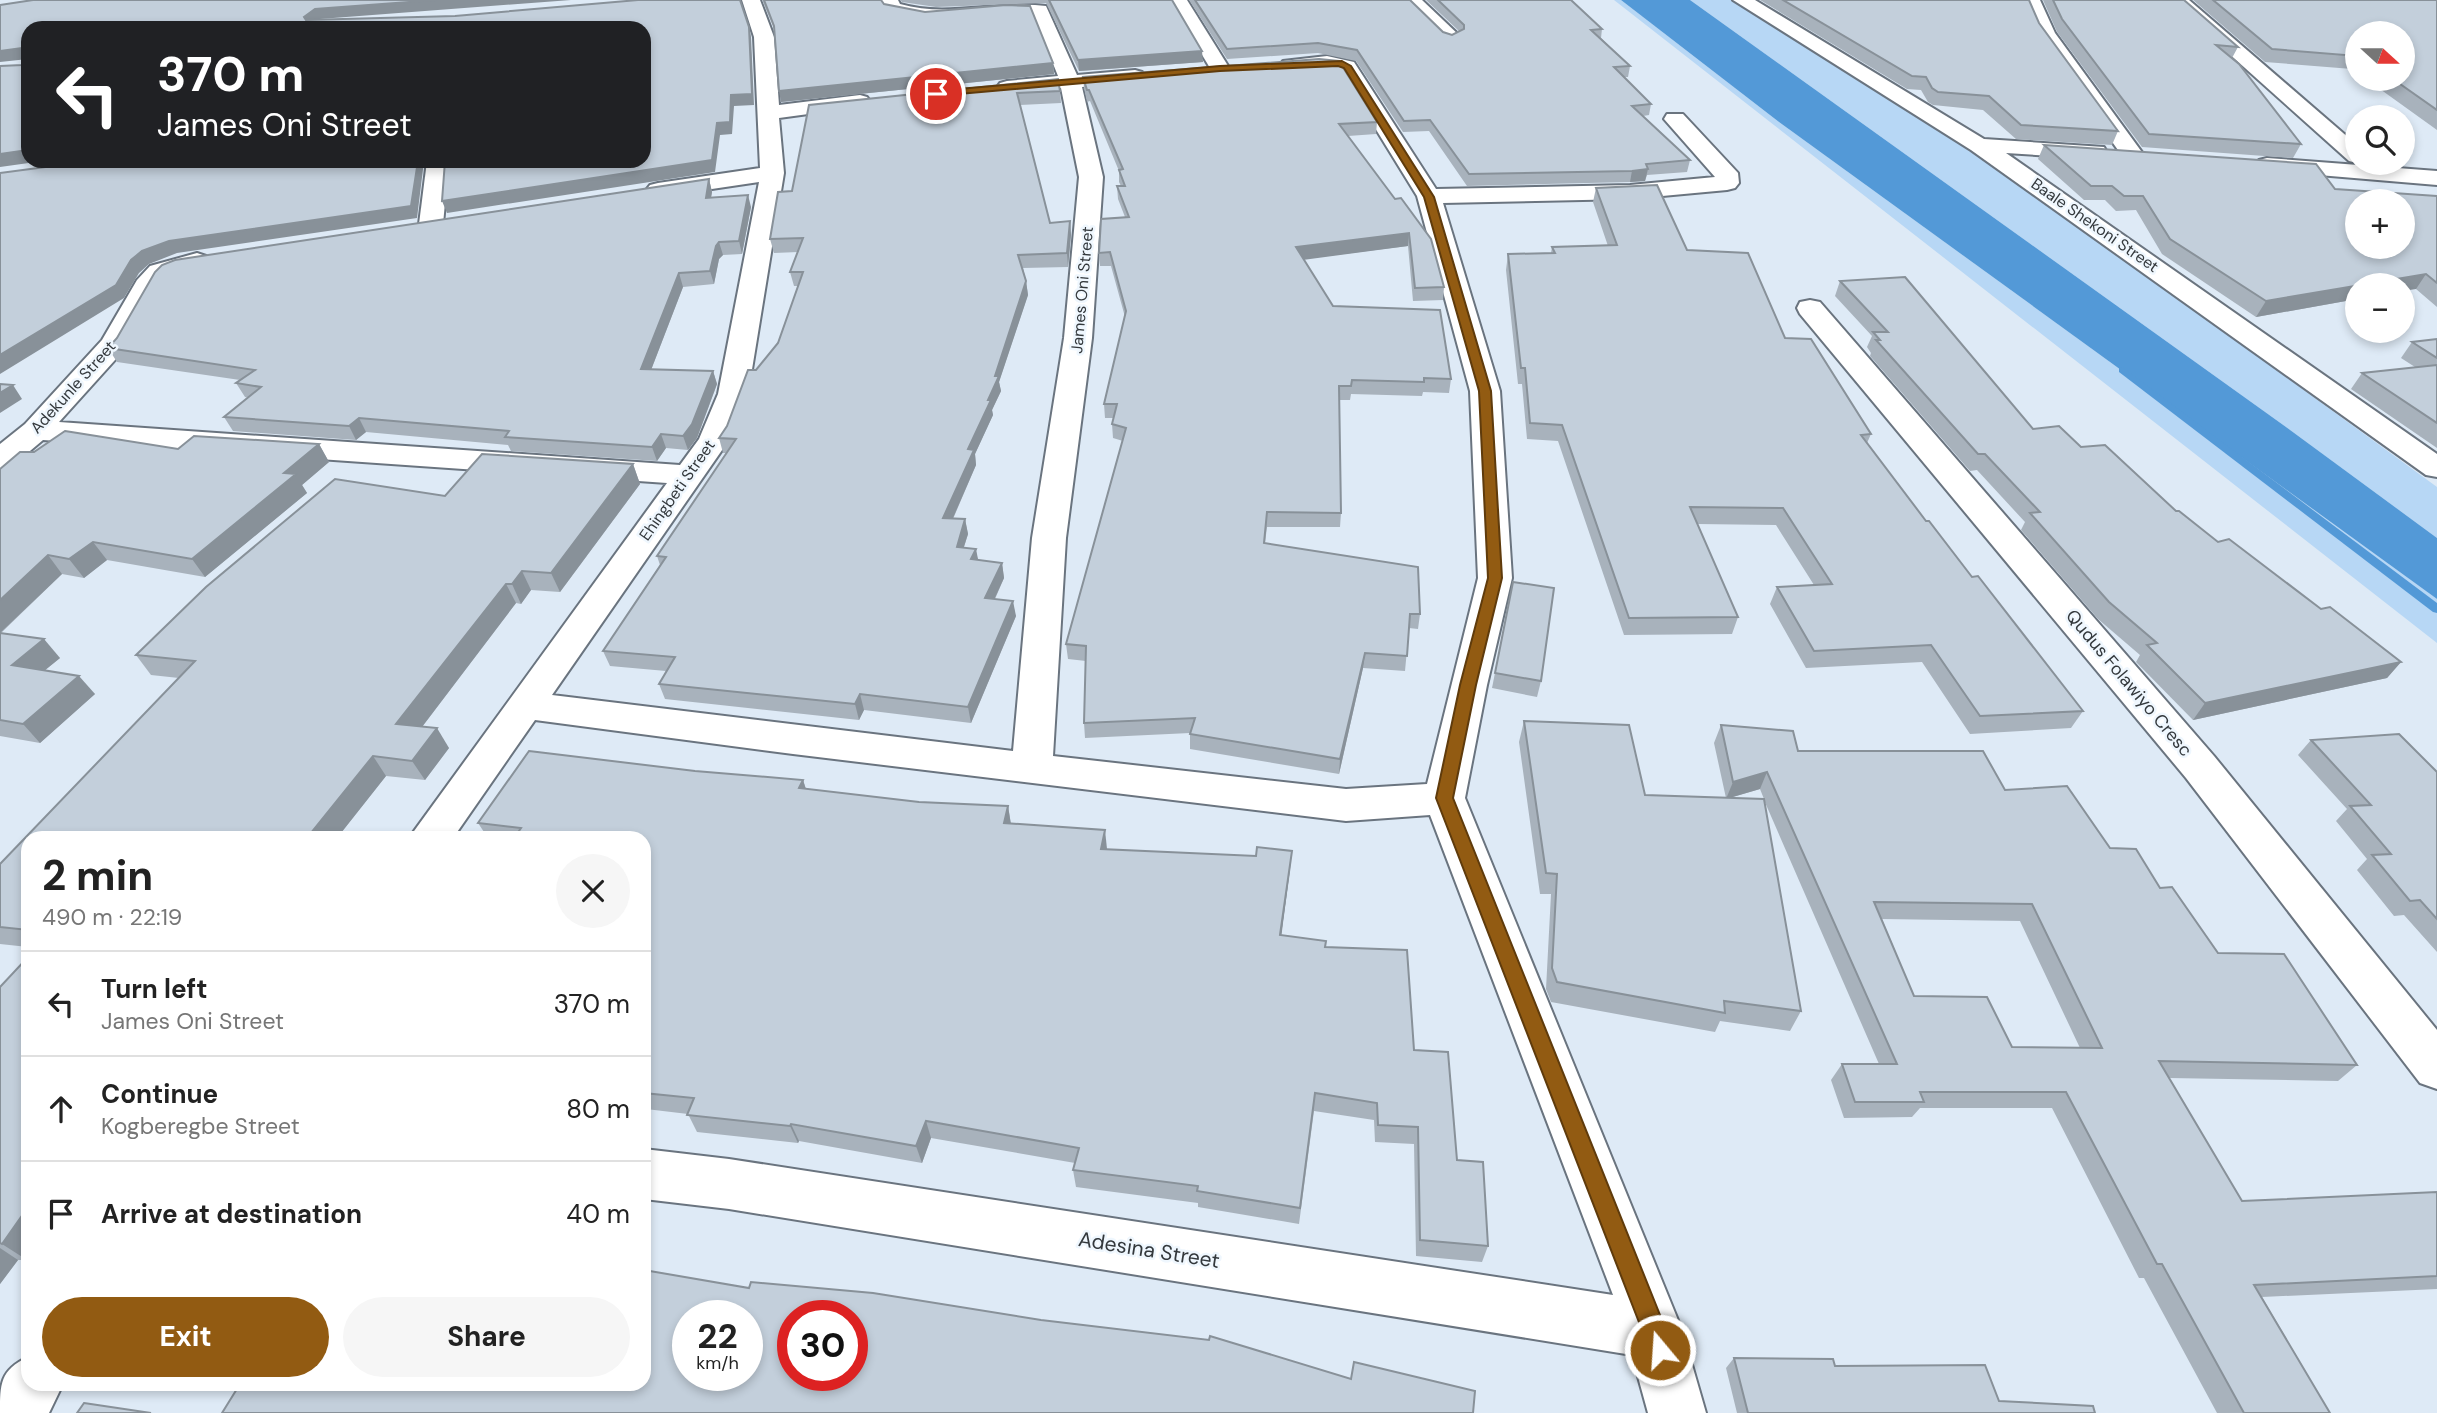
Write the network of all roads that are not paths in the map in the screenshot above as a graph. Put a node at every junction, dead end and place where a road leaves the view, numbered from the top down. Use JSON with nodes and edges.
{"nodes":[{"id":1,"x":751,"y":0,"type":"edge"},
{"id":2,"x":889,"y":0,"type":"edge"},
{"id":3,"x":1178,"y":0,"type":"edge"},
{"id":4,"x":1412,"y":0,"type":"edge"},
{"id":5,"x":1742,"y":0,"type":"edge"},
{"id":6,"x":2031,"y":0,"type":"edge"},
{"id":7,"x":2178,"y":0,"type":"edge"},
{"id":8,"x":1451,"y":37,"type":"edge"},
{"id":9,"x":1273,"y":66,"type":"edge"},
{"id":10,"x":1193,"y":71,"type":"edge"},
{"id":11,"x":1152,"y":75,"type":"edge"},
{"id":12,"x":1070,"y":81,"type":"junction"},
{"id":13,"x":990,"y":89,"type":"edge"},
{"id":14,"x":883,"y":99,"type":"edge"},
{"id":15,"x":767,"y":113,"type":"junction"},
{"id":16,"x":1675,"y":119,"type":"dead end"},
{"id":17,"x":1979,"y":145,"type":"junction"},
{"id":18,"x":2345,"y":146,"type":"edge"},
{"id":19,"x":2133,"y":155,"type":"junction"},
{"id":20,"x":2160,"y":157,"type":"edge"},
{"id":21,"x":2240,"y":163,"type":"edge"},
{"id":22,"x":437,"y":168,"type":"edge"},
{"id":23,"x":2345,"y":168,"type":"edge"},
{"id":24,"x":772,"y":173,"type":"junction"},
{"id":25,"x":2415,"y":175,"type":"edge"},
{"id":26,"x":2437,"y":178,"type":"edge"},
{"id":27,"x":636,"y":194,"type":"edge"},
{"id":28,"x":1429,"y":197,"type":"junction"},
{"id":29,"x":459,"y":220,"type":"edge"},
{"id":30,"x":431,"y":224,"type":"junction"},
{"id":31,"x":405,"y":228,"type":"edge"},
{"id":32,"x":218,"y":258,"type":"edge"},
{"id":33,"x":1811,"y":308,"type":"dead end"},
{"id":34,"x":36,"y":430,"type":"junction"},
{"id":35,"x":379,"y":452,"type":"junction"},
{"id":36,"x":0,"y":460,"type":"edge"},
{"id":37,"x":2437,"y":468,"type":"edge"},
{"id":38,"x":686,"y":475,"type":"junction"},
{"id":39,"x":349,"y":478,"type":"edge"},
{"id":40,"x":526,"y":705,"type":"junction"},
{"id":41,"x":1032,"y":768,"type":"junction"},
{"id":42,"x":1444,"y":798,"type":"junction"},
{"id":43,"x":435,"y":831,"type":"edge"},
{"id":44,"x":2437,"y":1067,"type":"edge"},
{"id":45,"x":651,"y":1175,"type":"edge"},
{"id":46,"x":1654,"y":1330,"type":"junction"},
{"id":47,"x":29,"y":1391,"type":"edge"},
{"id":48,"x":13,"y":1413,"type":"edge"},
{"id":49,"x":1677,"y":1413,"type":"edge"}],
"edges":[{"from":1,"to":15,"type":"street","name":"Ehingbeti Street"},
{"from":2,"to":12,"type":"street","name":"James Oni Street"},
{"from":3,"to":10,"type":"street"},
{"from":4,"to":8,"type":"street"},
{"from":5,"to":17,"type":"street","name":"Baale Shekoni Street"},
{"from":6,"to":19,"type":"street"},
{"from":7,"to":18,"type":"street"},
{"from":9,"to":28,"type":"street"},
{"from":11,"to":12,"type":"street"},
{"from":12,"to":13,"type":"street"},
{"from":12,"to":41,"type":"street","name":"James Oni Street"},
{"from":14,"to":15,"type":"street"},
{"from":15,"to":24,"type":"street","name":"Ehingbeti Street"},
{"from":16,"to":28,"type":"street"},
{"from":17,"to":19,"type":"street"},
{"from":17,"to":37,"type":"street","name":"Baale Shekoni Street"},
{"from":19,"to":20,"type":"street"},
{"from":21,"to":23,"type":"street"},
{"from":22,"to":30,"type":"street"},
{"from":24,"to":27,"type":"street"},
{"from":24,"to":38,"type":"street","name":"Ehingbeti Street"},
{"from":25,"to":26,"type":"street"},
{"from":28,"to":42,"type":"street"},
{"from":29,"to":30,"type":"street"},
{"from":30,"to":31,"type":"street"},
{"from":32,"to":34,"type":"street","name":"Adekunle Street"},
{"from":33,"to":44,"type":"street","name":"Qudus Folawiyo Cresc"},
{"from":34,"to":35,"type":"street"},
{"from":34,"to":36,"type":"street","name":"Adekunle Street"},
{"from":35,"to":38,"type":"street"},
{"from":35,"to":39,"type":"street"},
{"from":38,"to":40,"type":"street","name":"Ehingbeti Street"},
{"from":40,"to":41,"type":"street"},
{"from":40,"to":43,"type":"street","name":"Ehingbeti Street"},
{"from":41,"to":42,"type":"street"},
{"from":42,"to":46,"type":"street"},
{"from":45,"to":46,"type":"street","name":"Adesina Street"},
{"from":46,"to":49,"type":"street"},
{"from":47,"to":48,"type":"street"}]}
